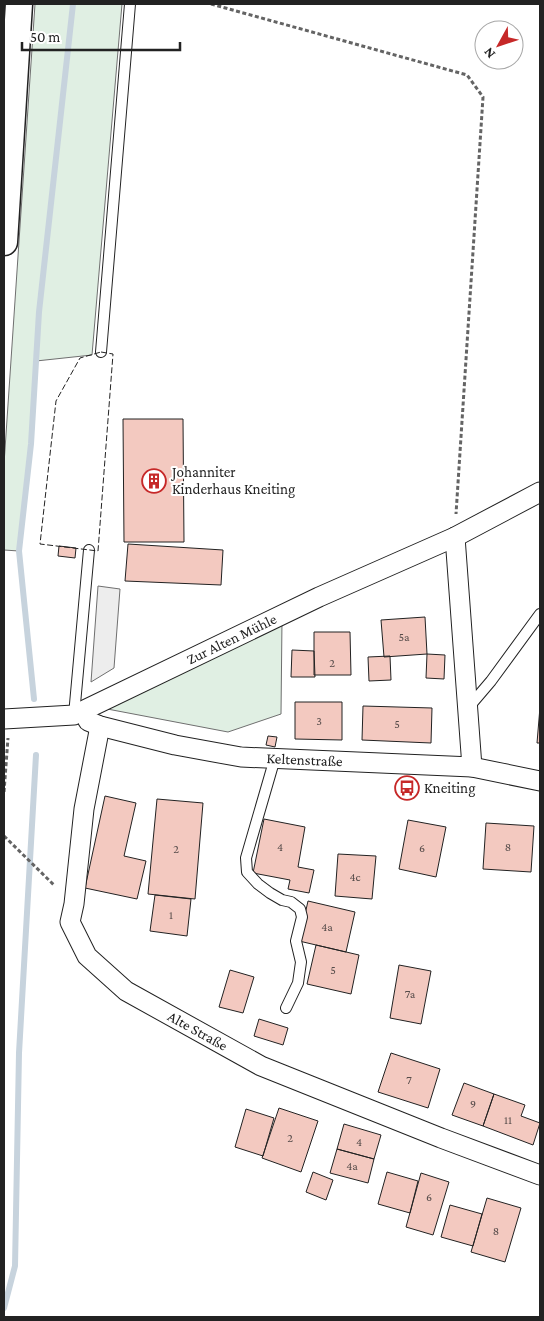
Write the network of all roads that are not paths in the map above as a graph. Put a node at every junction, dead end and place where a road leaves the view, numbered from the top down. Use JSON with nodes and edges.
{"nodes":[{"id":1,"x":19,"y":4,"type":"edge"},
{"id":2,"x":130,"y":4,"type":"edge"},
{"id":3,"x":4,"y":242,"type":"edge"},
{"id":4,"x":101,"y":352,"type":"dead end"},
{"id":5,"x":540,"y":492,"type":"edge"},
{"id":6,"x":455,"y":537,"type":"junction"},
{"id":7,"x":89,"y":550,"type":"dead end"},
{"id":8,"x":540,"y":614,"type":"edge"},
{"id":9,"x":468,"y":708,"type":"junction"},
{"id":10,"x":74,"y":716,"type":"junction"},
{"id":11,"x":7,"y":719,"type":"edge"},
{"id":12,"x":100,"y":726,"type":"junction"},
{"id":13,"x":275,"y":758,"type":"junction"},
{"id":14,"x":472,"y":767,"type":"junction"},
{"id":15,"x":540,"y":782,"type":"edge"},
{"id":16,"x":286,"y":1008,"type":"dead end"},
{"id":17,"x":540,"y":1174,"type":"edge"}],
"edges":[{"from":1,"to":3,"type":"street"},
{"from":2,"to":4,"type":"lane"},
{"from":5,"to":6,"type":"street","name":"Zur Alten Mühle"},
{"from":6,"to":9,"type":"street"},
{"from":6,"to":10,"type":"street","name":"Zur Alten Mühle"},
{"from":7,"to":10,"type":"lane"},
{"from":8,"to":9,"type":"lane"},
{"from":9,"to":14,"type":"street"},
{"from":10,"to":11,"type":"street","name":"Zur Alten Mühle"},
{"from":10,"to":12,"type":"street","name":"Keltenstraße"},
{"from":12,"to":13,"type":"street","name":"Keltenstraße"},
{"from":12,"to":17,"type":"street","name":"Alte Straße"},
{"from":13,"to":14,"type":"street","name":"Keltenstraße"},
{"from":13,"to":16,"type":"lane"},
{"from":14,"to":15,"type":"street","name":"Keltenstraße"}]}
